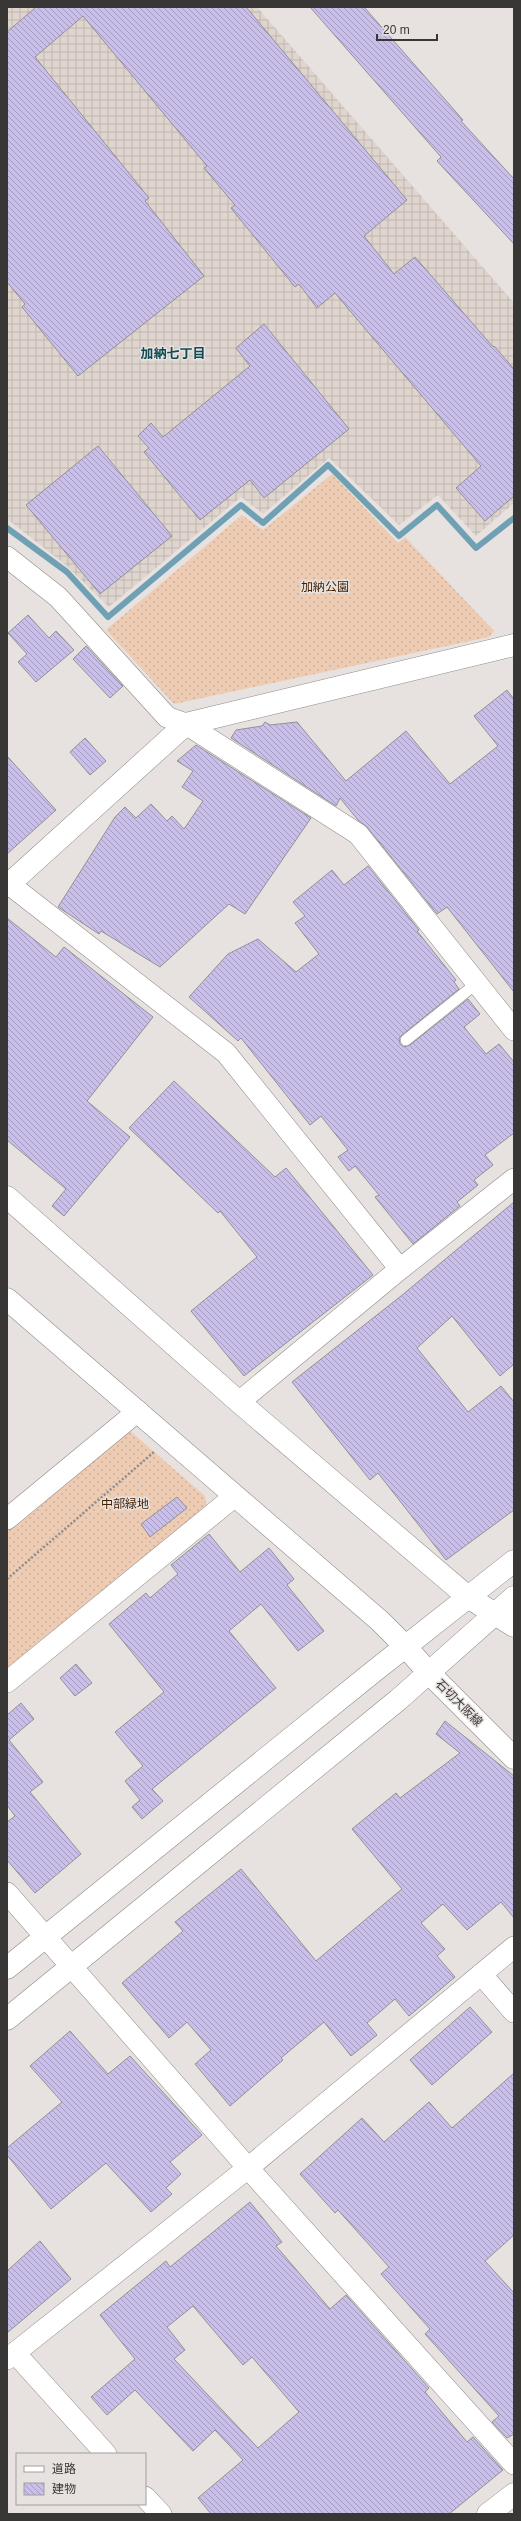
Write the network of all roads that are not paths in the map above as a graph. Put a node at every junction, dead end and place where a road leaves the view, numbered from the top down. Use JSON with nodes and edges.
{"nodes":[{"id":1,"x":7,"y":557,"type":"edge"},
{"id":2,"x":514,"y":645,"type":"edge"},
{"id":3,"x":186,"y":724,"type":"junction"},
{"id":4,"x":8,"y":884,"type":"edge"},
{"id":5,"x":477,"y":983,"type":"junction"},
{"id":6,"x":514,"y":1030,"type":"edge"},
{"id":7,"x":406,"y":1040,"type":"dead end"},
{"id":8,"x":514,"y":1179,"type":"edge"},
{"id":9,"x":7,"y":1197,"type":"edge"},
{"id":10,"x":400,"y":1269,"type":"junction"},
{"id":11,"x":7,"y":1299,"type":"edge"},
{"id":12,"x":239,"y":1402,"type":"junction"},
{"id":13,"x":138,"y":1411,"type":"junction"},
{"id":14,"x":235,"y":1496,"type":"junction"},
{"id":15,"x":7,"y":1519,"type":"edge"},
{"id":16,"x":514,"y":1561,"type":"edge"},
{"id":17,"x":468,"y":1597,"type":"junction"},
{"id":18,"x":514,"y":1597,"type":"edge"},
{"id":19,"x":494,"y":1613,"type":"junction"},
{"id":20,"x":514,"y":1626,"type":"edge"},
{"id":21,"x":405,"y":1646,"type":"junction"},
{"id":22,"x":429,"y":1673,"type":"junction"},
{"id":23,"x":7,"y":1682,"type":"edge"},
{"id":24,"x":514,"y":1758,"type":"edge"},
{"id":25,"x":7,"y":1893,"type":"edge"},
{"id":26,"x":45,"y":1937,"type":"junction"},
{"id":27,"x":514,"y":1947,"type":"edge"},
{"id":28,"x":73,"y":1966,"type":"junction"},
{"id":29,"x":7,"y":1968,"type":"edge"},
{"id":30,"x":481,"y":1974,"type":"junction"},
{"id":31,"x":514,"y":2012,"type":"edge"},
{"id":32,"x":7,"y":2019,"type":"edge"},
{"id":33,"x":248,"y":2168,"type":"junction"},
{"id":34,"x":11,"y":2356,"type":"edge"},
{"id":35,"x":105,"y":2453,"type":"edge"},
{"id":36,"x":514,"y":2464,"type":"edge"},
{"id":37,"x":514,"y":2494,"type":"edge"},
{"id":38,"x":146,"y":2498,"type":"edge"},
{"id":39,"x":161,"y":2514,"type":"edge"},
{"id":40,"x":488,"y":2514,"type":"edge"}],
"edges":[{"from":1,"to":3,"type":"street"},
{"from":2,"to":3,"type":"street"},
{"from":3,"to":4,"type":"street"},
{"from":3,"to":5,"type":"street"},
{"from":4,"to":10,"type":"street"},
{"from":5,"to":6,"type":"street"},
{"from":5,"to":7,"type":"lane"},
{"from":8,"to":10,"type":"street"},
{"from":9,"to":12,"type":"street"},
{"from":10,"to":12,"type":"street"},
{"from":11,"to":13,"type":"street","name":"石切大阪線"},
{"from":12,"to":17,"type":"street"},
{"from":13,"to":14,"type":"street","name":"石切大阪線"},
{"from":13,"to":15,"type":"street"},
{"from":14,"to":21,"type":"street","name":"石切大阪線"},
{"from":14,"to":23,"type":"street"},
{"from":16,"to":17,"type":"street"},
{"from":17,"to":19,"type":"street"},
{"from":17,"to":21,"type":"street"},
{"from":18,"to":19,"type":"street"},
{"from":19,"to":20,"type":"street"},
{"from":19,"to":22,"type":"street"},
{"from":21,"to":22,"type":"street","name":"石切大阪線"},
{"from":21,"to":26,"type":"street"},
{"from":22,"to":24,"type":"street","name":"石切大阪線"},
{"from":22,"to":28,"type":"street"},
{"from":25,"to":26,"type":"street"},
{"from":26,"to":28,"type":"street"},
{"from":26,"to":29,"type":"street"},
{"from":27,"to":30,"type":"street"},
{"from":28,"to":32,"type":"street"},
{"from":28,"to":33,"type":"street"},
{"from":30,"to":31,"type":"street"},
{"from":30,"to":33,"type":"street"},
{"from":33,"to":34,"type":"street"},
{"from":33,"to":36,"type":"street"},
{"from":34,"to":35,"type":"street"},
{"from":37,"to":40,"type":"street"},
{"from":38,"to":39,"type":"street"}]}
